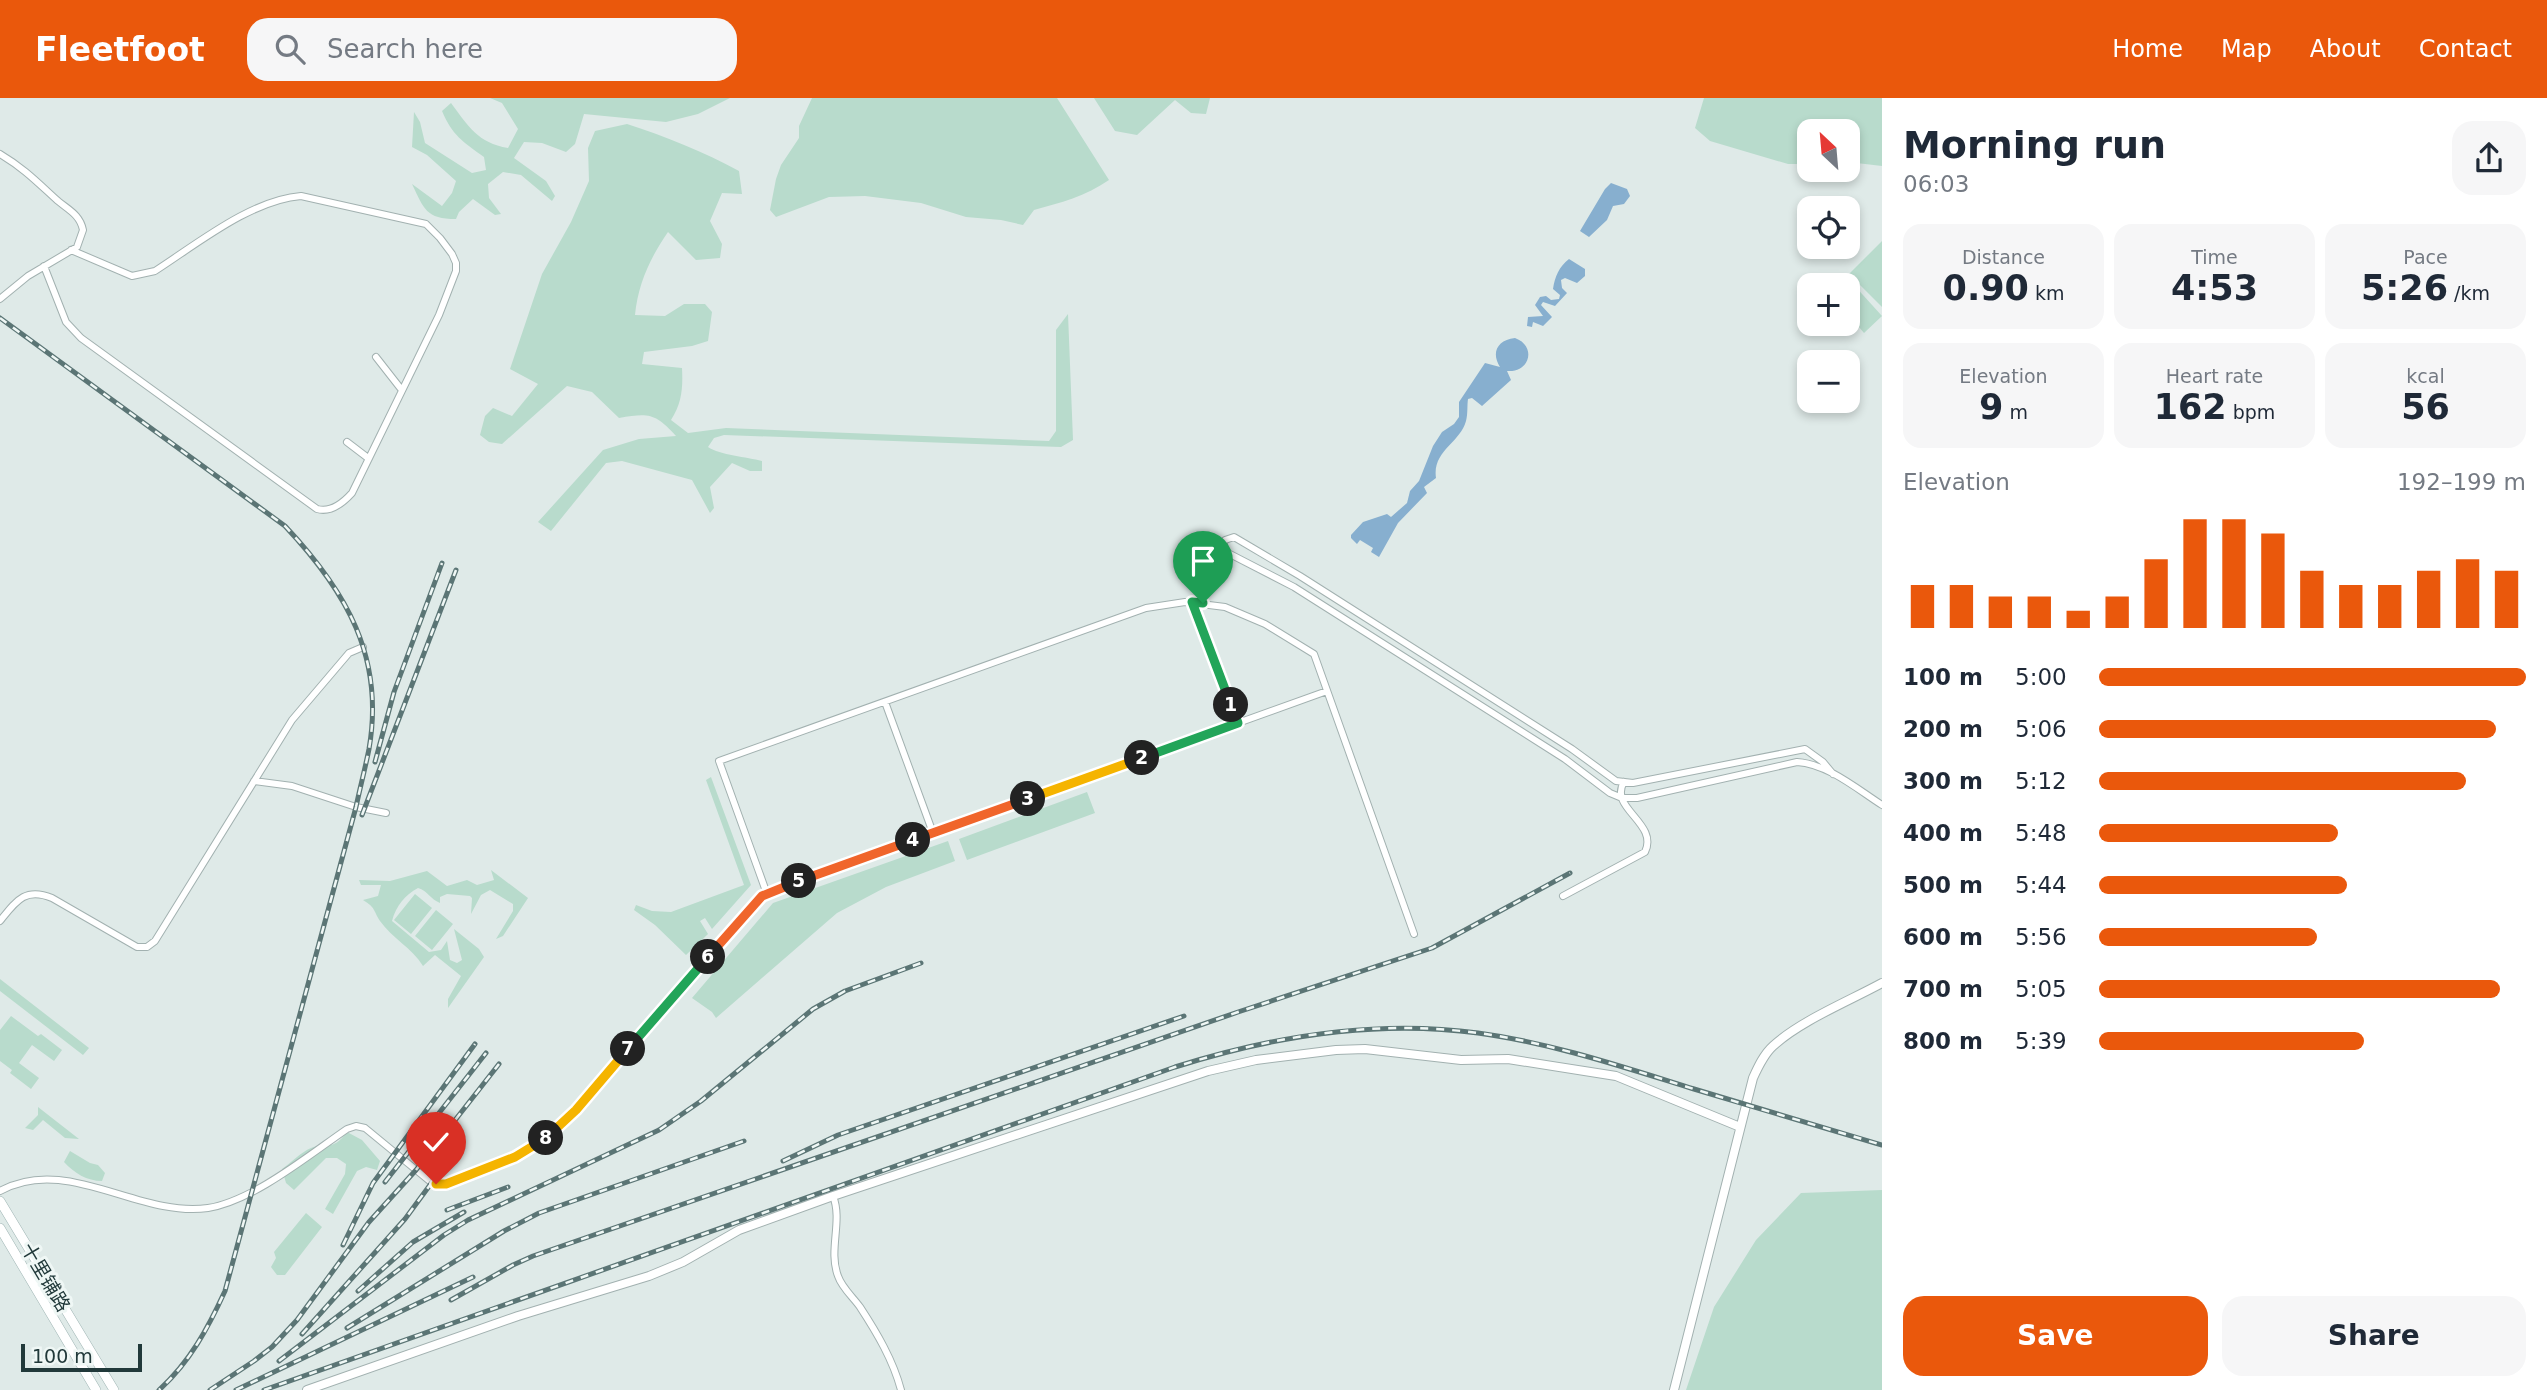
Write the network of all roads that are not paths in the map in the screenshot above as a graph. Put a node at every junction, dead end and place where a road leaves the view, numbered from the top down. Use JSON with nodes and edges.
{"nodes":[{"id":1,"x":0,"y":154,"type":"edge"},
{"id":2,"x":71,"y":250,"type":"junction"},
{"id":3,"x":44,"y":266,"type":"junction"},
{"id":4,"x":0,"y":299,"type":"edge"},
{"id":5,"x":376,"y":358,"type":"dead end"},
{"id":6,"x":401,"y":389,"type":"junction"},
{"id":7,"x":346,"y":442,"type":"dead end"},
{"id":8,"x":368,"y":457,"type":"junction"},
{"id":9,"x":1192,"y":602,"type":"junction"},
{"id":10,"x":363,"y":646,"type":"dead end"},
{"id":11,"x":1327,"y":691,"type":"junction"},
{"id":12,"x":885,"y":702,"type":"junction"},
{"id":13,"x":1238,"y":723,"type":"junction"},
{"id":14,"x":1833,"y":774,"type":"junction"},
{"id":15,"x":254,"y":781,"type":"junction"},
{"id":16,"x":1625,"y":782,"type":"junction"},
{"id":17,"x":1610,"y":793,"type":"junction"},
{"id":18,"x":1622,"y":798,"type":"junction"},
{"id":19,"x":1626,"y":805,"type":"junction"},
{"id":20,"x":1882,"y":805,"type":"edge"},
{"id":21,"x":386,"y":813,"type":"dead end"},
{"id":22,"x":933,"y":833,"type":"junction"},
{"id":23,"x":767,"y":894,"type":"junction"},
{"id":24,"x":1563,"y":896,"type":"dead end"},
{"id":25,"x":0,"y":921,"type":"edge"},
{"id":26,"x":1413,"y":934,"type":"dead end"},
{"id":27,"x":1882,"y":984,"type":"edge"},
{"id":28,"x":1740,"y":1127,"type":"junction"},
{"id":29,"x":0,"y":1191,"type":"edge"},
{"id":30,"x":833,"y":1196,"type":"junction"},
{"id":31,"x":0,"y":1201,"type":"edge"},
{"id":32,"x":0,"y":1228,"type":"edge"},
{"id":33,"x":96,"y":1390,"type":"edge"},
{"id":34,"x":114,"y":1390,"type":"edge"},
{"id":35,"x":307,"y":1390,"type":"edge"},
{"id":36,"x":901,"y":1390,"type":"edge"},
{"id":37,"x":1674,"y":1390,"type":"edge"}],
"edges":[{"from":1,"to":2,"type":"street"},
{"from":2,"to":3,"type":"street"},
{"from":2,"to":6,"type":"street"},
{"from":3,"to":4,"type":"street"},
{"from":3,"to":8,"type":"street"},
{"from":5,"to":6,"type":"street"},
{"from":6,"to":8,"type":"street"},
{"from":7,"to":8,"type":"street"},
{"from":9,"to":11,"type":"street"},
{"from":9,"to":12,"type":"street"},
{"from":9,"to":13,"type":"street"},
{"from":10,"to":15,"type":"street"},
{"from":11,"to":13,"type":"street"},
{"from":11,"to":26,"type":"street"},
{"from":12,"to":22,"type":"street"},
{"from":12,"to":23,"type":"street"},
{"from":13,"to":22,"type":"street"},
{"from":14,"to":16,"type":"street"},
{"from":14,"to":18,"type":"street"},
{"from":14,"to":20,"type":"street"},
{"from":15,"to":21,"type":"street"},
{"from":15,"to":25,"type":"street"},
{"from":16,"to":17,"type":"street"},
{"from":16,"to":18,"type":"street"},
{"from":17,"to":18,"type":"street"},
{"from":17,"to":19,"type":"street"},
{"from":18,"to":19,"type":"street"},
{"from":19,"to":24,"type":"street"},
{"from":22,"to":23,"type":"street"},
{"from":23,"to":29,"type":"street"},
{"from":27,"to":28,"type":"street"},
{"from":28,"to":30,"type":"street"},
{"from":28,"to":37,"type":"street"},
{"from":30,"to":35,"type":"street"},
{"from":30,"to":36,"type":"street"},
{"from":31,"to":34,"type":"main road","name":"十里铺路"},
{"from":32,"to":33,"type":"main road","name":"十里铺路"}]}
